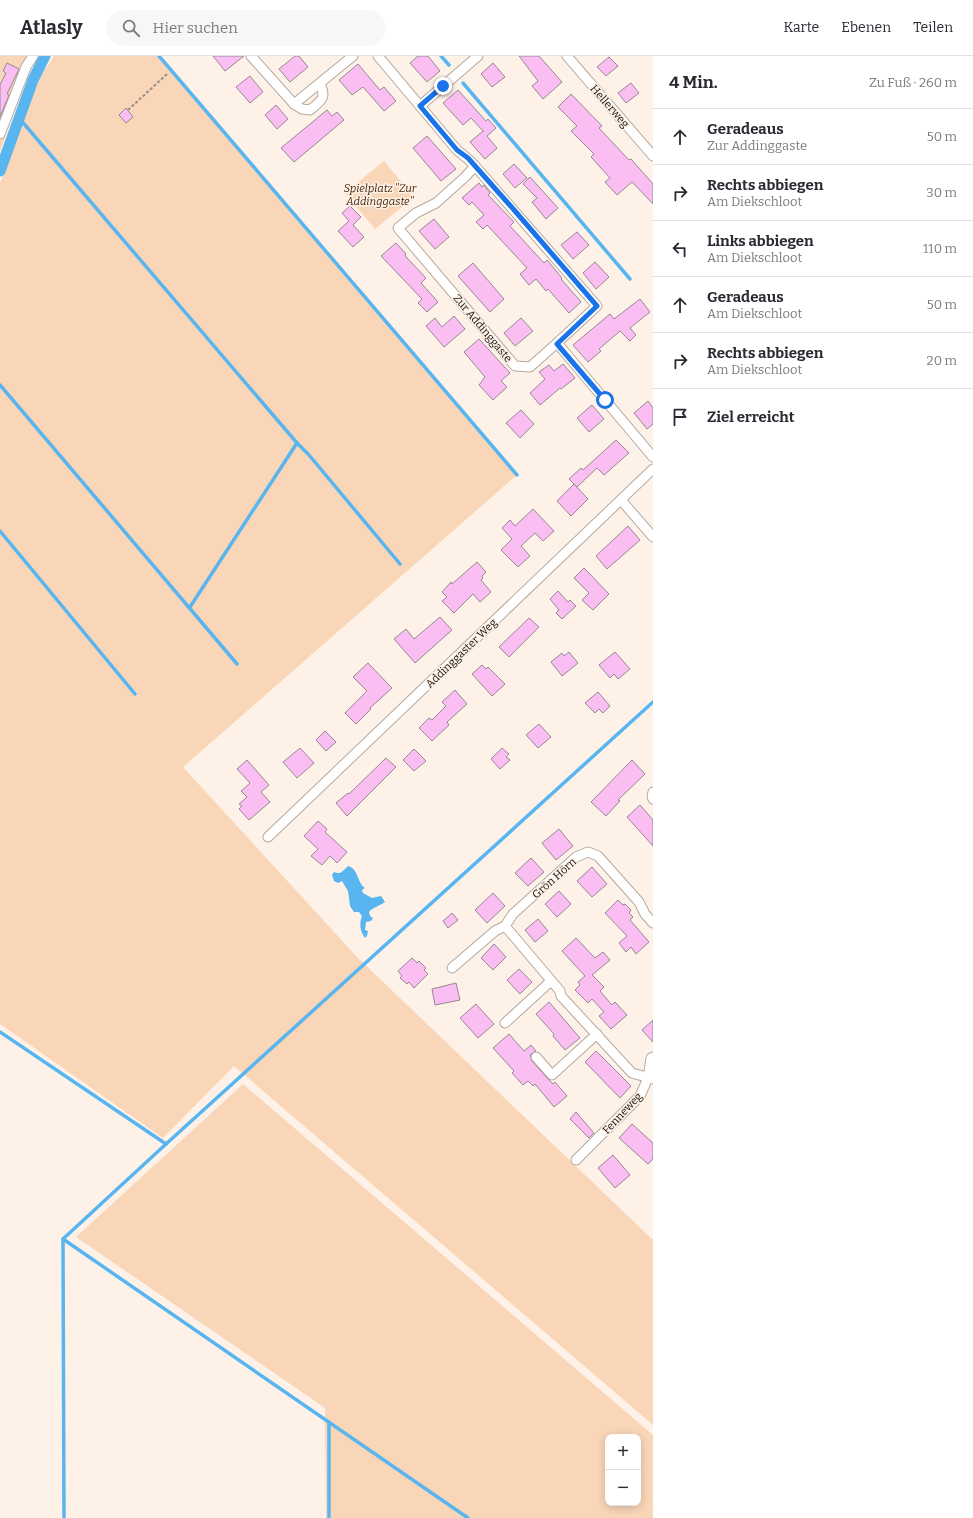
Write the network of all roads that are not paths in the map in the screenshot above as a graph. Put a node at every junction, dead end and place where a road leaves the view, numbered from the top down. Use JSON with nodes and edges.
{"nodes":[{"id":1,"x":33,"y":56,"type":"edge"},
{"id":2,"x":252,"y":56,"type":"edge"},
{"id":3,"x":353,"y":56,"type":"edge"},
{"id":4,"x":378,"y":56,"type":"edge"},
{"id":5,"x":478,"y":56,"type":"edge"},
{"id":6,"x":567,"y":56,"type":"edge"},
{"id":7,"x":320,"y":84,"type":"junction"},
{"id":8,"x":294,"y":104,"type":"junction"},
{"id":9,"x":420,"y":106,"type":"junction"},
{"id":10,"x":0,"y":134,"type":"edge"},
{"id":11,"x":653,"y":156,"type":"edge"},
{"id":12,"x":475,"y":166,"type":"junction"},
{"id":13,"x":557,"y":344,"type":"junction"},
{"id":14,"x":653,"y":457,"type":"edge"},
{"id":15,"x":653,"y":469,"type":"edge"},
{"id":16,"x":621,"y":500,"type":"junction"},
{"id":17,"x":653,"y":537,"type":"edge"},
{"id":18,"x":653,"y":792,"type":"edge"},
{"id":19,"x":653,"y":799,"type":"edge"},
{"id":20,"x":268,"y":837,"type":"dead end"},
{"id":21,"x":653,"y":923,"type":"edge"},
{"id":22,"x":505,"y":926,"type":"junction"},
{"id":23,"x":452,"y":968,"type":"dead end"},
{"id":24,"x":551,"y":981,"type":"junction"},
{"id":25,"x":504,"y":1023,"type":"dead end"},
{"id":26,"x":597,"y":1034,"type":"junction"},
{"id":27,"x":536,"y":1057,"type":"dead end"},
{"id":28,"x":653,"y":1057,"type":"edge"},
{"id":29,"x":650,"y":1078,"type":"edge"},
{"id":30,"x":576,"y":1160,"type":"dead end"}],
"edges":[{"from":1,"to":10,"type":"street"},
{"from":2,"to":8,"type":"street"},
{"from":3,"to":7,"type":"street"},
{"from":4,"to":9,"type":"street"},
{"from":5,"to":9,"type":"street"},
{"from":6,"to":11,"type":"street","name":"Hellerweg"},
{"from":7,"to":8,"type":"street"},
{"from":7,"to":8,"type":"street"},
{"from":9,"to":12,"type":"street"},
{"from":12,"to":13,"type":"street","name":"Zur Addinggaste"},
{"from":12,"to":13,"type":"street","name":"Zur Addinggaste"},
{"from":13,"to":14,"type":"street"},
{"from":15,"to":16,"type":"street","name":"Addinggaster Weg"},
{"from":16,"to":17,"type":"street"},
{"from":16,"to":20,"type":"street","name":"Addinggaster Weg"},
{"from":18,"to":19,"type":"street"},
{"from":21,"to":22,"type":"street","name":"Grön Hörn"},
{"from":22,"to":23,"type":"street","name":"Grön Hörn"},
{"from":22,"to":24,"type":"street"},
{"from":24,"to":25,"type":"street"},
{"from":24,"to":26,"type":"street"},
{"from":26,"to":27,"type":"street"},
{"from":26,"to":29,"type":"street"},
{"from":28,"to":29,"type":"street","name":"Fenneweg"},
{"from":29,"to":30,"type":"street","name":"Fenneweg"}]}
